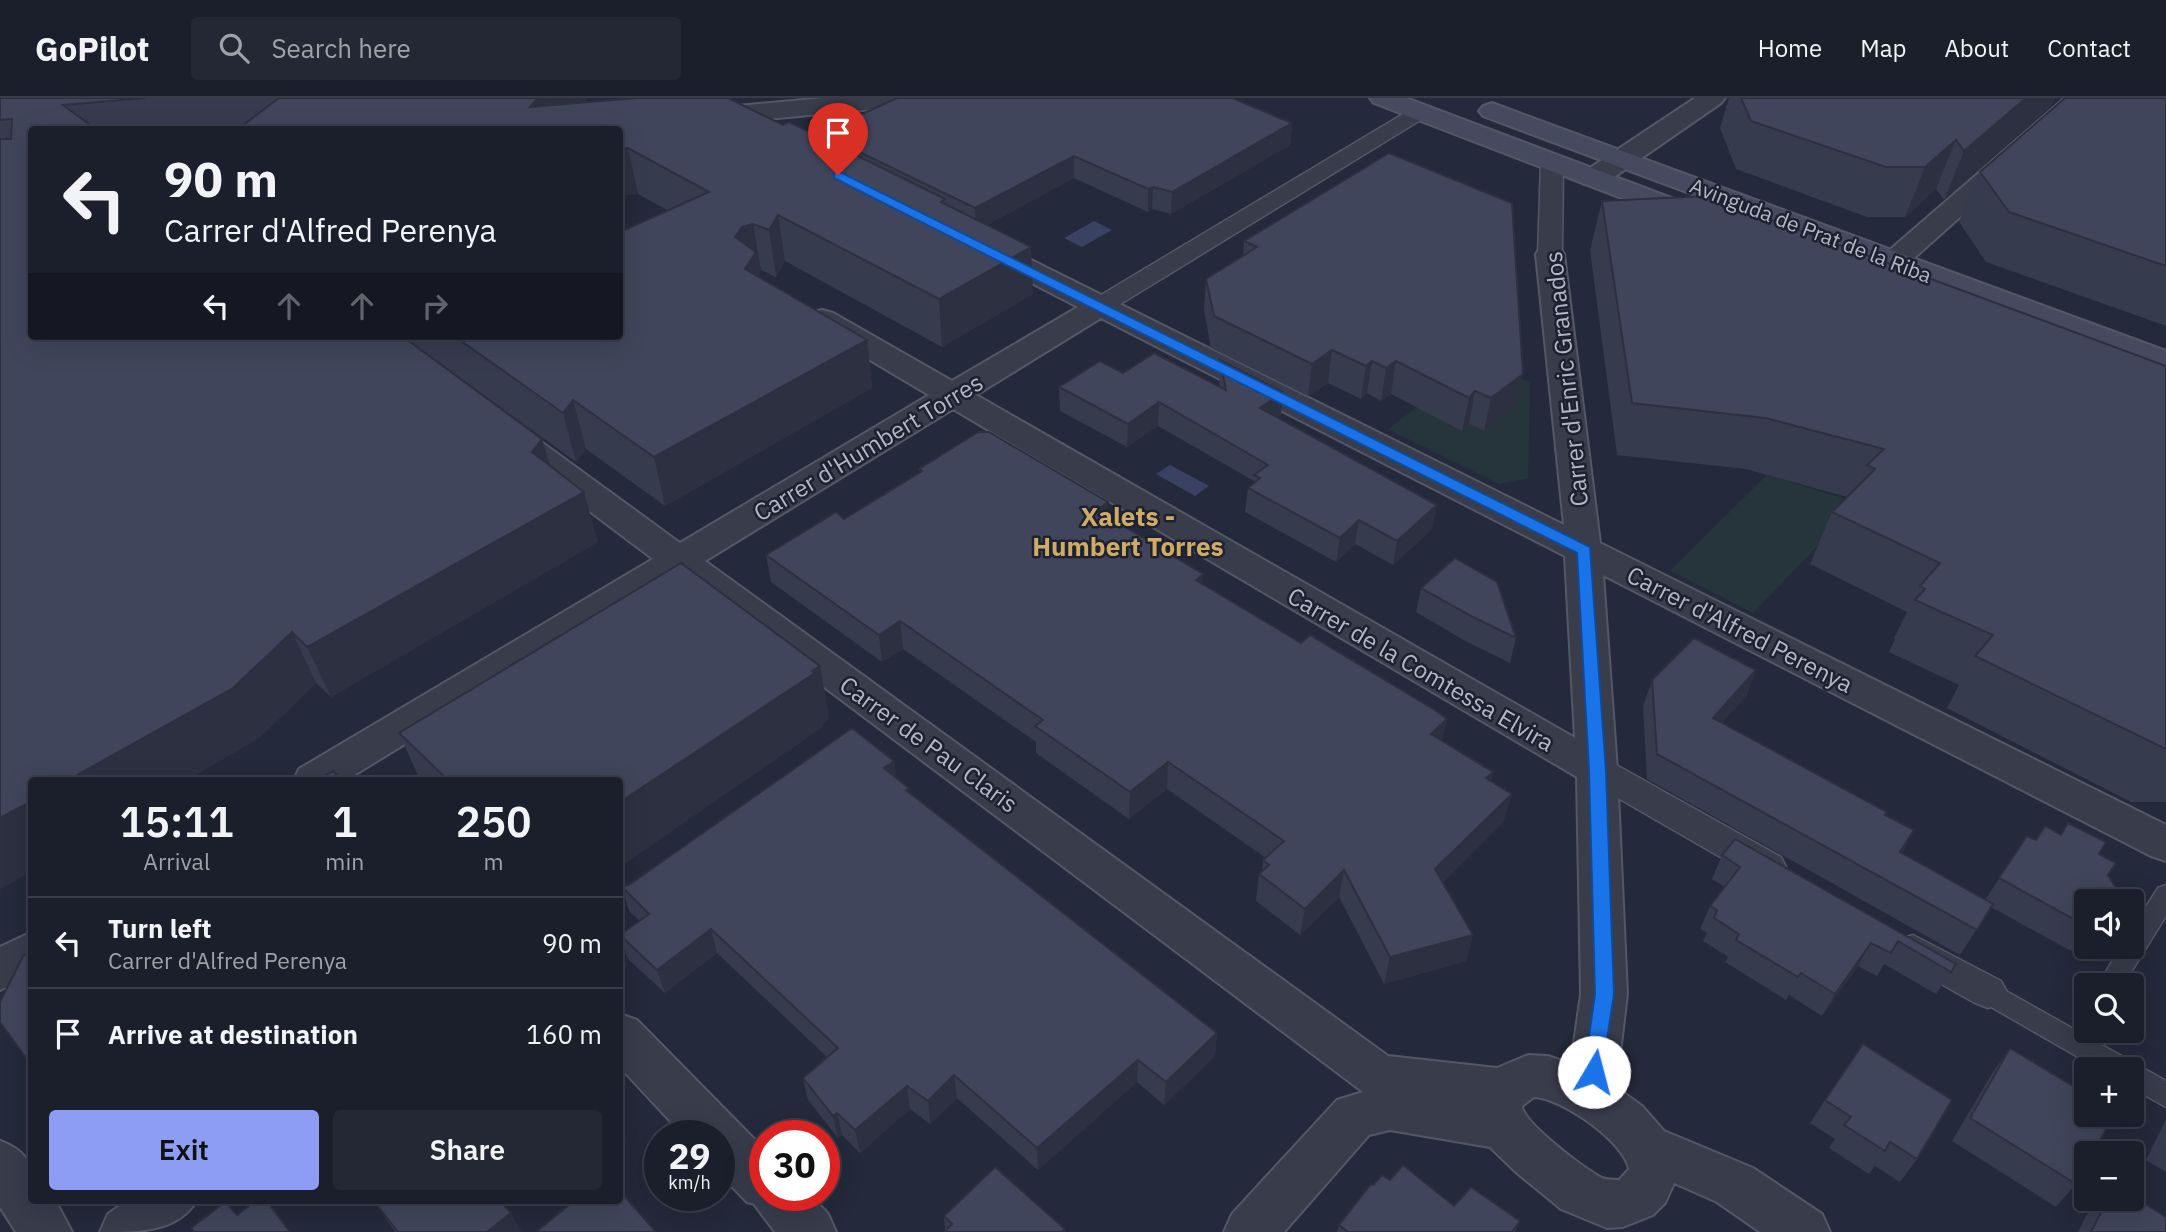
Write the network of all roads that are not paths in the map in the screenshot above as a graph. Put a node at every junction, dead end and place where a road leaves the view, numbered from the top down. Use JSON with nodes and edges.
{"nodes":[{"id":1,"x":905,"y":98,"type":"edge"},
{"id":2,"x":1383,"y":98,"type":"edge"},
{"id":3,"x":1712,"y":98,"type":"edge"},
{"id":4,"x":2080,"y":98,"type":"edge"},
{"id":5,"x":1468,"y":103,"type":"dead end"},
{"id":6,"x":685,"y":111,"type":"edge"},
{"id":7,"x":1420,"y":112,"type":"junction"},
{"id":8,"x":719,"y":116,"type":"junction"},
{"id":9,"x":755,"y":134,"type":"edge"},
{"id":10,"x":1623,"y":159,"type":"junction"},
{"id":11,"x":1552,"y":162,"type":"junction"},
{"id":12,"x":1594,"y":178,"type":"junction"},
{"id":13,"x":1729,"y":230,"type":"edge"},
{"id":14,"x":964,"y":238,"type":"edge"},
{"id":15,"x":1550,"y":254,"type":"joint"},
{"id":16,"x":1894,"y":261,"type":"junction"},
{"id":17,"x":796,"y":304,"type":"edge"},
{"id":18,"x":1100,"y":306,"type":"junction"},
{"id":19,"x":2166,"y":362,"type":"edge"},
{"id":20,"x":951,"y":396,"type":"junction"},
{"id":21,"x":476,"y":409,"type":"edge"},
{"id":22,"x":1584,"y":551,"type":"junction"},
{"id":23,"x":678,"y":560,"type":"junction"},
{"id":24,"x":1597,"y":771,"type":"junction"},
{"id":25,"x":343,"y":774,"type":"edge"},
{"id":26,"x":2166,"y":844,"type":"edge"},
{"id":27,"x":1794,"y":882,"type":"edge"},
{"id":28,"x":2164,"y":897,"type":"edge"},
{"id":29,"x":1879,"y":930,"type":"edge"},
{"id":30,"x":28,"y":954,"type":"edge"},
{"id":31,"x":0,"y":971,"type":"edge"},
{"id":32,"x":2117,"y":973,"type":"edge"},
{"id":33,"x":1988,"y":992,"type":"joint"},
{"id":34,"x":2074,"y":1030,"type":"edge"},
{"id":35,"x":623,"y":1038,"type":"edge"},
{"id":36,"x":2092,"y":1043,"type":"edge"},
{"id":37,"x":2108,"y":1057,"type":"edge"},
{"id":38,"x":2144,"y":1082,"type":"edge"},
{"id":39,"x":2166,"y":1095,"type":"edge"},
{"id":40,"x":1590,"y":1098,"type":"junction"},
{"id":41,"x":1503,"y":1109,"type":"junction"},
{"id":42,"x":702,"y":1120,"type":"edge"},
{"id":43,"x":1650,"y":1148,"type":"junction"},
{"id":44,"x":735,"y":1154,"type":"edge"},
{"id":45,"x":0,"y":1164,"type":"edge"},
{"id":46,"x":749,"y":1169,"type":"edge"},
{"id":47,"x":166,"y":1204,"type":"edge"},
{"id":48,"x":790,"y":1211,"type":"edge"},
{"id":49,"x":1637,"y":1216,"type":"edge"},
{"id":50,"x":46,"y":1232,"type":"edge"},
{"id":51,"x":126,"y":1232,"type":"edge"},
{"id":52,"x":810,"y":1232,"type":"edge"},
{"id":53,"x":1250,"y":1232,"type":"edge"},
{"id":54,"x":1804,"y":1232,"type":"edge"}],
"edges":[{"from":1,"to":8,"type":"street"},
{"from":2,"to":7,"type":"main road","name":"Avinguda de Prat de la Riba"},
{"from":3,"to":10,"type":"street"},
{"from":4,"to":16,"type":"street"},
{"from":5,"to":10,"type":"main road","name":"Avinguda de Prat de la Riba"},
{"from":6,"to":8,"type":"street"},
{"from":7,"to":11,"type":"main road","name":"Avinguda de Prat de la Riba"},
{"from":7,"to":18,"type":"street","name":"Carrer d'Humbert Torres"},
{"from":8,"to":9,"type":"street"},
{"from":10,"to":12,"type":"street"},
{"from":10,"to":16,"type":"main road","name":"Avinguda de Prat de la Riba"},
{"from":11,"to":12,"type":"main road","name":"Avinguda de Prat de la Riba"},
{"from":11,"to":15,"type":"street","name":"Carrer d'Enric Granados"},
{"from":12,"to":13,"type":"main road","name":"Avinguda de Prat de la Riba"},
{"from":14,"to":18,"type":"street","name":"Carrer d'Alfred Perenya"},
{"from":15,"to":22,"type":"street","name":"Carrer d'Enric Granados"},
{"from":16,"to":19,"type":"main road","name":"Avinguda de Prat de la Riba"},
{"from":17,"to":20,"type":"street","name":"Carrer de la Comtessa Elvira"},
{"from":18,"to":20,"type":"street","name":"Carrer d'Humbert Torres"},
{"from":18,"to":22,"type":"street","name":"Carrer d'Alfred Perenya"},
{"from":20,"to":23,"type":"street","name":"Carrer d'Humbert Torres"},
{"from":20,"to":24,"type":"street","name":"Carrer de la Comtessa Elvira"},
{"from":21,"to":23,"type":"street","name":"Carrer de Pau Claris"},
{"from":22,"to":24,"type":"street","name":"Carrer d'Enric Granados"},
{"from":22,"to":26,"type":"street","name":"Carrer d'Alfred Perenya"},
{"from":23,"to":25,"type":"street","name":"Carrer d'Humbert Torres"},
{"from":23,"to":41,"type":"street","name":"Carrer de Pau Claris"},
{"from":24,"to":27,"type":"street","name":"Carrer de la Comtessa Elvira"},
{"from":24,"to":40,"type":"street","name":"Carrer d'Enric Granados"},
{"from":28,"to":32,"type":"lane"},
{"from":29,"to":33,"type":"street"},
{"from":30,"to":31,"type":"street"},
{"from":33,"to":34,"type":"lane"},
{"from":35,"to":42,"type":"street"},
{"from":36,"to":37,"type":"lane"},
{"from":38,"to":39,"type":"lane"},
{"from":40,"to":41,"type":"street"},
{"from":40,"to":43,"type":"street"},
{"from":41,"to":49,"type":"street"},
{"from":41,"to":53,"type":"street"},
{"from":43,"to":49,"type":"street"},
{"from":43,"to":54,"type":"street"},
{"from":44,"to":46,"type":"street"},
{"from":45,"to":50,"type":"street"},
{"from":47,"to":51,"type":"street"},
{"from":48,"to":52,"type":"street"}]}
